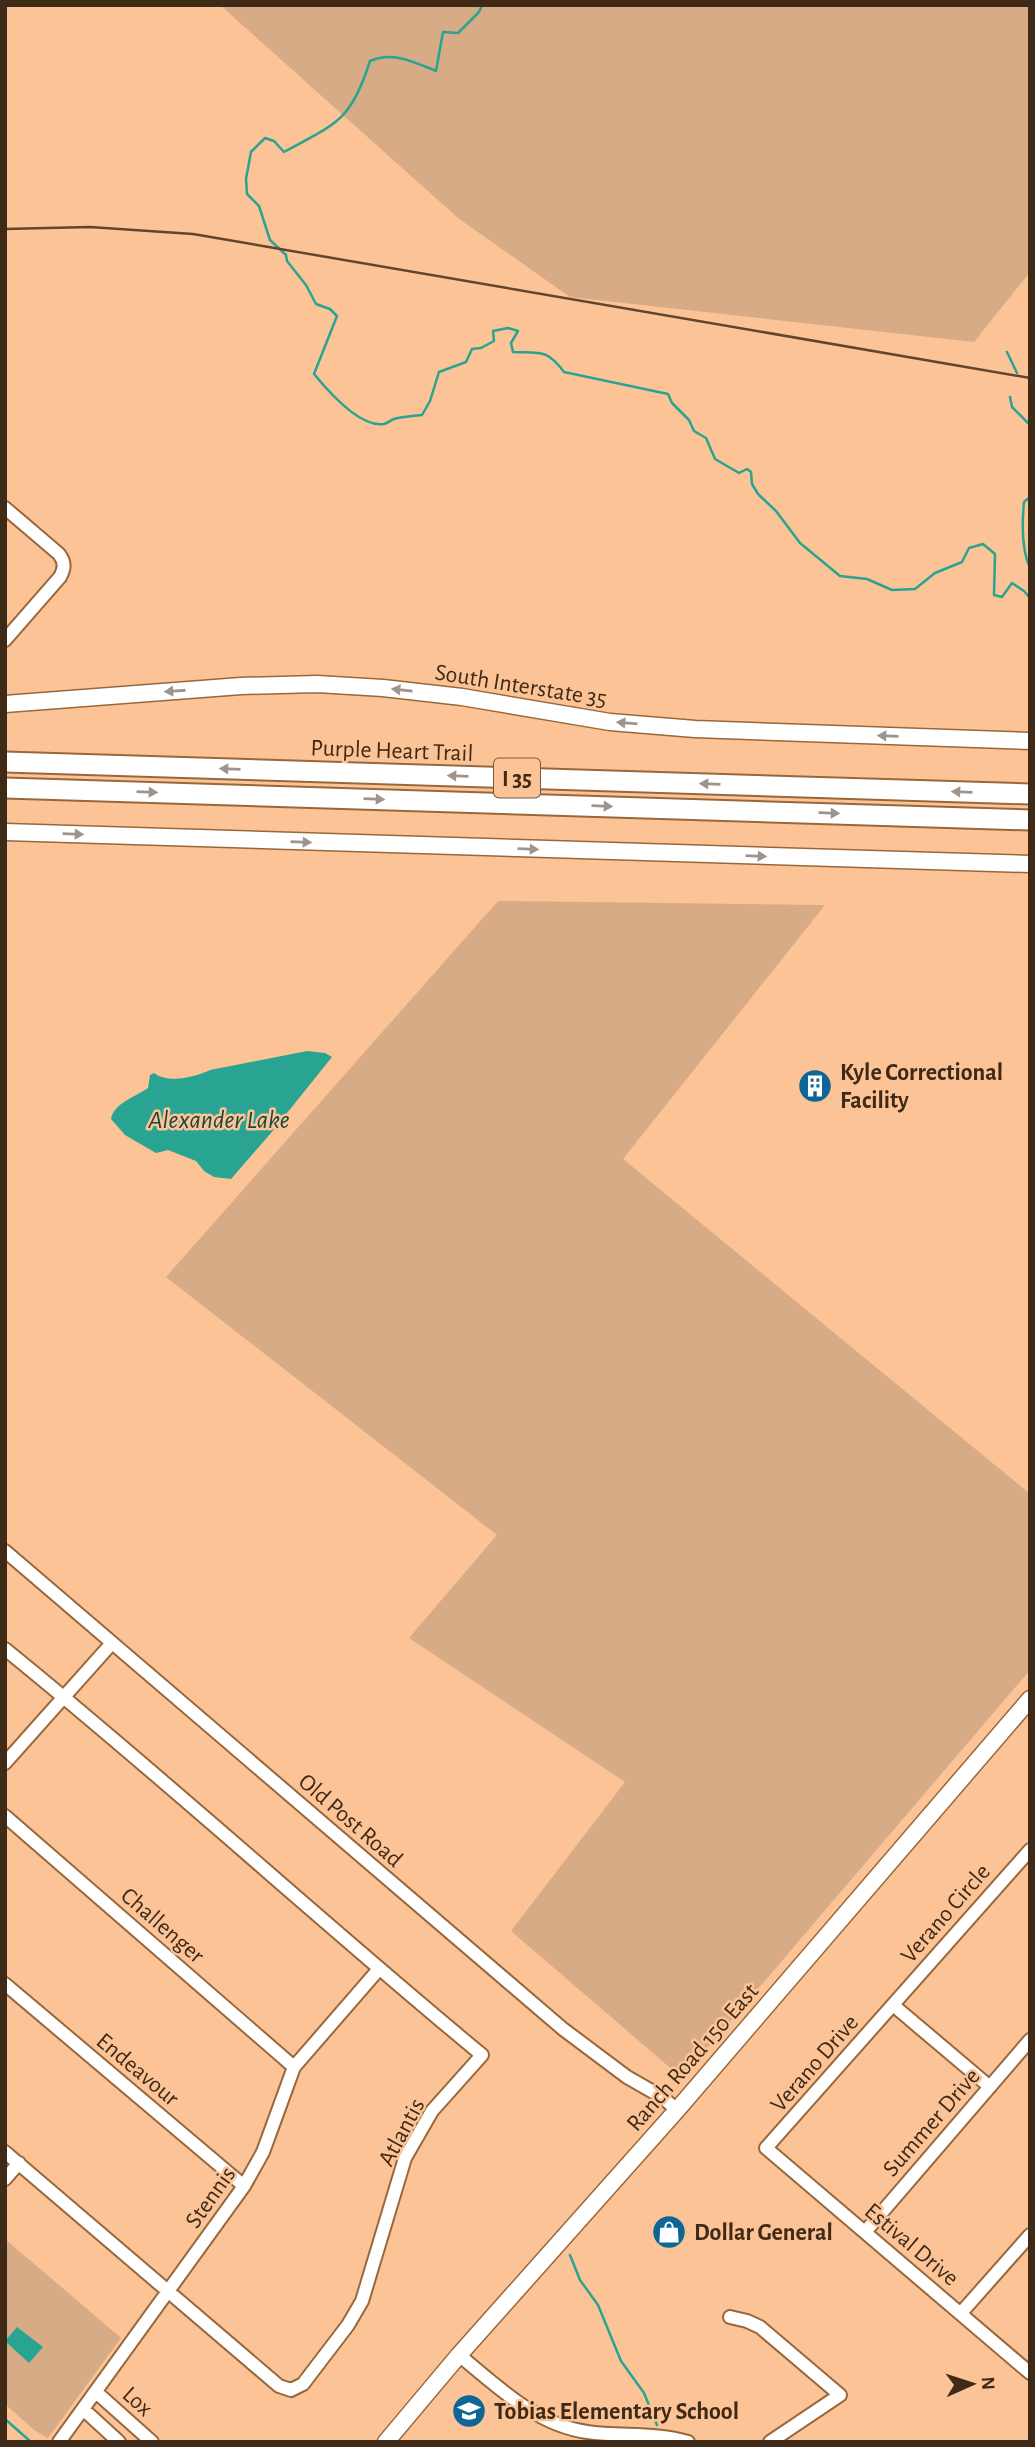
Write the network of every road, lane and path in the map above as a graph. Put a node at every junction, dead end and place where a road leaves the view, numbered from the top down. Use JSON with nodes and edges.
{"nodes":[{"id":1,"x":5,"y":508,"type":"edge"},
{"id":2,"x":5,"y":640,"type":"edge"},
{"id":3,"x":5,"y":704,"type":"edge"},
{"id":4,"x":1030,"y":741,"type":"edge"},
{"id":5,"x":5,"y":762,"type":"edge"},
{"id":6,"x":5,"y":788,"type":"edge"},
{"id":7,"x":1030,"y":794,"type":"edge"},
{"id":8,"x":1030,"y":820,"type":"edge"},
{"id":9,"x":5,"y":832,"type":"edge"},
{"id":10,"x":1030,"y":864,"type":"edge"},
{"id":11,"x":5,"y":1551,"type":"edge"},
{"id":12,"x":112,"y":1643,"type":"junction"},
{"id":13,"x":5,"y":1649,"type":"edge"},
{"id":14,"x":64,"y":1697,"type":"junction"},
{"id":15,"x":1030,"y":1699,"type":"edge"},
{"id":16,"x":5,"y":1763,"type":"edge"},
{"id":17,"x":5,"y":1816,"type":"edge"},
{"id":18,"x":1030,"y":1850,"type":"edge"},
{"id":19,"x":379,"y":1969,"type":"junction"},
{"id":20,"x":5,"y":1984,"type":"edge"},
{"id":21,"x":893,"y":2005,"type":"junction"},
{"id":22,"x":1030,"y":2040,"type":"edge"},
{"id":23,"x":294,"y":2067,"type":"junction"},
{"id":24,"x":990,"y":2087,"type":"junction"},
{"id":25,"x":677,"y":2110,"type":"junction"},
{"id":26,"x":766,"y":2148,"type":"joint"},
{"id":27,"x":5,"y":2152,"type":"edge"},
{"id":28,"x":19,"y":2163,"type":"junction"},
{"id":29,"x":5,"y":2179,"type":"edge"},
{"id":30,"x":244,"y":2186,"type":"junction"},
{"id":31,"x":864,"y":2232,"type":"junction"},
{"id":32,"x":1030,"y":2235,"type":"edge"},
{"id":33,"x":168,"y":2292,"type":"junction"},
{"id":34,"x":961,"y":2313,"type":"junction"},
{"id":35,"x":730,"y":2317,"type":"dead end"},
{"id":36,"x":459,"y":2355,"type":"junction"},
{"id":37,"x":1030,"y":2373,"type":"edge"},
{"id":38,"x":96,"y":2392,"type":"junction"},
{"id":39,"x":83,"y":2409,"type":"junction"},
{"id":40,"x":59,"y":2442,"type":"edge"},
{"id":41,"x":119,"y":2442,"type":"edge"},
{"id":42,"x":152,"y":2442,"type":"edge"},
{"id":43,"x":386,"y":2442,"type":"edge"},
{"id":44,"x":688,"y":2442,"type":"edge"},
{"id":45,"x":770,"y":2442,"type":"edge"}],
"edges":[{"from":1,"to":2,"type":"street"},
{"from":4,"to":3,"type":"main road","name":"South Interstate 35","one_way":true},
{"from":7,"to":5,"type":"highway","name":"Purple Heart Trail","number":"I 35","one_way":true},
{"from":6,"to":8,"type":"highway","name":"Purple Heart Trail","number":"I 35","one_way":true},
{"from":9,"to":10,"type":"main road","one_way":true},
{"from":11,"to":12,"type":"street","name":"Old Post Road"},
{"from":12,"to":14,"type":"street"},
{"from":12,"to":25,"type":"street","name":"Old Post Road"},
{"from":13,"to":14,"type":"street","name":"Atlantis"},
{"from":14,"to":16,"type":"street"},
{"from":14,"to":19,"type":"street","name":"Atlantis"},
{"from":15,"to":25,"type":"main road","name":"Ranch Road 150 East"},
{"from":17,"to":23,"type":"street","name":"Challenger"},
{"from":18,"to":21,"type":"street","name":"Verano Circle"},
{"from":19,"to":23,"type":"street","name":"Stennis"},
{"from":19,"to":33,"type":"street","name":"Atlantis"},
{"from":20,"to":30,"type":"street","name":"Endeavour"},
{"from":21,"to":24,"type":"street"},
{"from":21,"to":26,"type":"street","name":"Verano Drive"},
{"from":22,"to":24,"type":"street","name":"Summer Drive"},
{"from":23,"to":30,"type":"street","name":"Stennis"},
{"from":24,"to":31,"type":"street","name":"Summer Drive"},
{"from":25,"to":36,"type":"main road","name":"Ranch Road 150 East"},
{"from":26,"to":31,"type":"street","name":"Estival Drive"},
{"from":27,"to":28,"type":"street","name":"Atlantis"},
{"from":28,"to":29,"type":"street"},
{"from":28,"to":33,"type":"street","name":"Atlantis"},
{"from":30,"to":33,"type":"street","name":"Stennis"},
{"from":31,"to":34,"type":"street","name":"Estival Drive"},
{"from":32,"to":34,"type":"street"},
{"from":33,"to":38,"type":"street","name":"Stennis"},
{"from":34,"to":37,"type":"street","name":"Estival Drive"},
{"from":35,"to":45,"type":"street"},
{"from":36,"to":43,"type":"main road","name":"Ranch Road 150 East"},
{"from":36,"to":44,"type":"street"},
{"from":38,"to":39,"type":"street","name":"Stennis"},
{"from":38,"to":42,"type":"street","name":"Lox"},
{"from":39,"to":40,"type":"street","name":"Stennis"},
{"from":39,"to":41,"type":"street","name":"Lox"}]}
